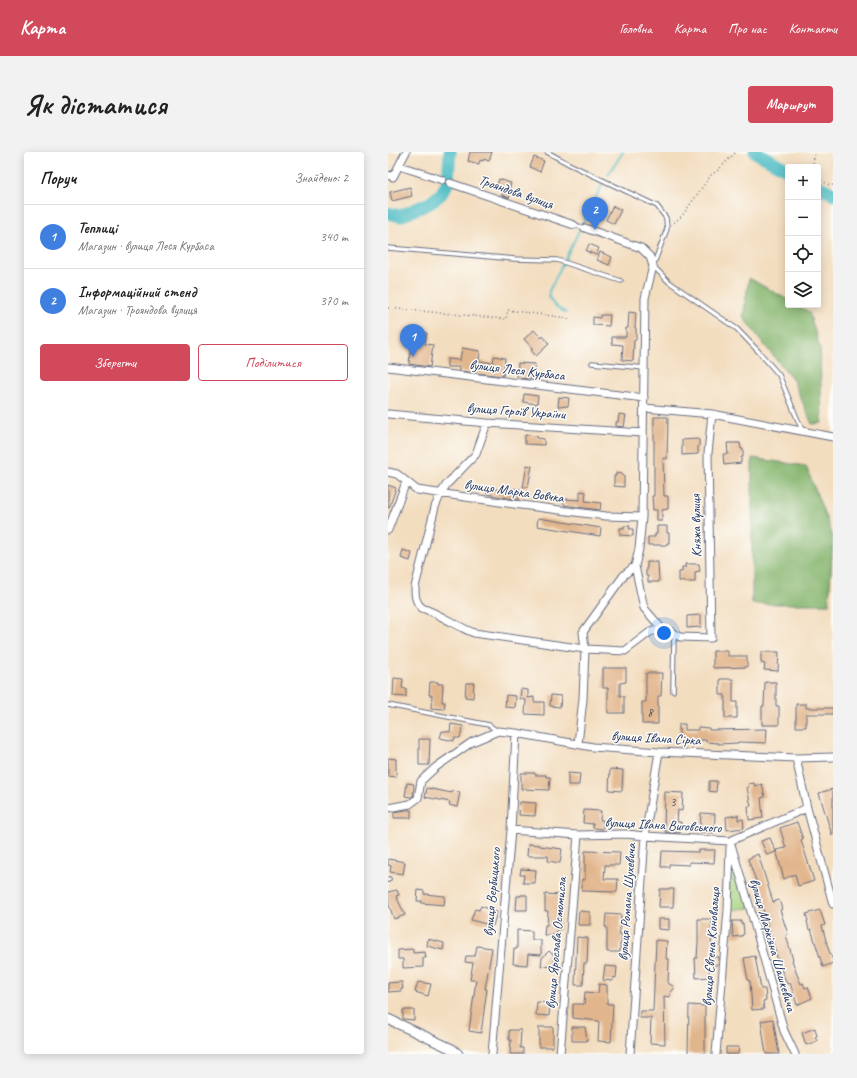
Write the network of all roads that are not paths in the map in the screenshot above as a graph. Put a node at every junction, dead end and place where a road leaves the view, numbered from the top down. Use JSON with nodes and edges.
{"nodes":[{"id":1,"x":406,"y":152,"type":"edge"},
{"id":2,"x":547,"y":152,"type":"edge"},
{"id":3,"x":400,"y":166,"type":"junction"},
{"id":4,"x":388,"y":175,"type":"edge"},
{"id":5,"x":442,"y":180,"type":"joint"},
{"id":6,"x":450,"y":183,"type":"joint"},
{"id":7,"x":574,"y":225,"type":"joint"},
{"id":8,"x":585,"y":228,"type":"joint"},
{"id":9,"x":388,"y":248,"type":"edge"},
{"id":10,"x":653,"y":266,"type":"junction"},
{"id":11,"x":621,"y":281,"type":"dead end"},
{"id":12,"x":592,"y":363,"type":"dead end"},
{"id":13,"x":388,"y":367,"type":"edge"},
{"id":14,"x":645,"y":368,"type":"junction"},
{"id":15,"x":644,"y":398,"type":"junction"},
{"id":16,"x":644,"y":408,"type":"junction"},
{"id":17,"x":388,"y":414,"type":"edge"},
{"id":18,"x":712,"y":414,"type":"junction"},
{"id":19,"x":487,"y":423,"type":"junction"},
{"id":20,"x":802,"y":430,"type":"junction"},
{"id":21,"x":643,"y":433,"type":"junction"},
{"id":22,"x":833,"y":437,"type":"edge"},
{"id":23,"x":388,"y":472,"type":"edge"},
{"id":24,"x":406,"y":482,"type":"junction"},
{"id":25,"x":441,"y":493,"type":"junction"},
{"id":26,"x":642,"y":517,"type":"junction"},
{"id":27,"x":388,"y":530,"type":"edge"},
{"id":28,"x":635,"y":566,"type":"junction"},
{"id":29,"x":662,"y":629,"type":"junction"},
{"id":30,"x":674,"y":635,"type":"junction"},
{"id":31,"x":585,"y":649,"type":"junction"},
{"id":32,"x":673,"y":691,"type":"dead end"},
{"id":33,"x":388,"y":705,"type":"edge"},
{"id":34,"x":498,"y":731,"type":"junction"},
{"id":35,"x":516,"y":733,"type":"junction"},
{"id":36,"x":578,"y":744,"type":"junction"},
{"id":37,"x":659,"y":752,"type":"junction"},
{"id":38,"x":833,"y":757,"type":"edge"},
{"id":39,"x":796,"y":758,"type":"junction"},
{"id":40,"x":388,"y":808,"type":"edge"},
{"id":41,"x":807,"y":808,"type":"junction"},
{"id":42,"x":511,"y":830,"type":"junction"},
{"id":43,"x":578,"y":835,"type":"junction"},
{"id":44,"x":645,"y":836,"type":"junction"},
{"id":45,"x":730,"y":841,"type":"junction"},
{"id":46,"x":833,"y":904,"type":"edge"},
{"id":47,"x":388,"y":1019,"type":"edge"},
{"id":48,"x":458,"y":1054,"type":"edge"},
{"id":49,"x":492,"y":1054,"type":"edge"},
{"id":50,"x":560,"y":1054,"type":"edge"},
{"id":51,"x":630,"y":1054,"type":"edge"},
{"id":52,"x":716,"y":1054,"type":"edge"},
{"id":53,"x":795,"y":1054,"type":"edge"}],
"edges":[{"from":1,"to":3,"type":"street"},
{"from":2,"to":10,"type":"lane"},
{"from":3,"to":4,"type":"street"},
{"from":3,"to":5,"type":"street"},
{"from":5,"to":6,"type":"lane"},
{"from":6,"to":7,"type":"street","name":"Трояндова вулиця"},
{"from":7,"to":8,"type":"lane"},
{"from":8,"to":10,"type":"street"},
{"from":9,"to":11,"type":"lane"},
{"from":10,"to":14,"type":"street"},
{"from":10,"to":20,"type":"lane"},
{"from":12,"to":14,"type":"lane"},
{"from":13,"to":15,"type":"street","name":"вулиця Леся Курбаса"},
{"from":14,"to":15,"type":"street"},
{"from":15,"to":16,"type":"street"},
{"from":16,"to":18,"type":"street"},
{"from":16,"to":21,"type":"street"},
{"from":17,"to":19,"type":"street","name":"вулиця Героїв України"},
{"from":18,"to":20,"type":"street"},
{"from":18,"to":30,"type":"street","name":"Княжа вулиця"},
{"from":19,"to":21,"type":"street","name":"вулиця Героїв України"},
{"from":19,"to":25,"type":"street"},
{"from":20,"to":22,"type":"street"},
{"from":21,"to":26,"type":"street"},
{"from":23,"to":24,"type":"street","name":"вулиця Марка Вовчка"},
{"from":24,"to":25,"type":"street","name":"вулиця Марка Вовчка"},
{"from":24,"to":27,"type":"street"},
{"from":25,"to":26,"type":"street","name":"вулиця Марка Вовчка"},
{"from":25,"to":31,"type":"street"},
{"from":26,"to":28,"type":"street"},
{"from":28,"to":29,"type":"street"},
{"from":28,"to":31,"type":"street"},
{"from":29,"to":30,"type":"street"},
{"from":29,"to":31,"type":"street"},
{"from":30,"to":32,"type":"lane"},
{"from":31,"to":36,"type":"street"},
{"from":33,"to":34,"type":"lane"},
{"from":34,"to":35,"type":"street","name":"вулиця Івана Сірка"},
{"from":34,"to":40,"type":"street"},
{"from":35,"to":36,"type":"street","name":"вулиця Івана Сірка"},
{"from":35,"to":42,"type":"street","name":"вулиця Вербицького"},
{"from":36,"to":37,"type":"street","name":"вулиця Івана Сірка"},
{"from":37,"to":39,"type":"street","name":"вулиця Івана Сірка"},
{"from":37,"to":44,"type":"street","name":"вулиця Романа Шухевича"},
{"from":38,"to":39,"type":"street","name":"вулиця Івана Сірка"},
{"from":39,"to":41,"type":"street"},
{"from":41,"to":45,"type":"street","name":"вулиця Івана Виговського"},
{"from":41,"to":46,"type":"street"},
{"from":42,"to":43,"type":"street","name":"вулиця Івана Виговського"},
{"from":42,"to":49,"type":"street","name":"вулиця Вербицького"},
{"from":43,"to":44,"type":"street","name":"вулиця Івана Виговського"},
{"from":43,"to":50,"type":"street","name":"вулиця Ярослава Осмомисла"},
{"from":44,"to":45,"type":"street","name":"вулиця Івана Виговського"},
{"from":44,"to":51,"type":"street","name":"вулиця Романа Шухевича"},
{"from":45,"to":52,"type":"street","name":"вулиця Євгена Коновальця"},
{"from":45,"to":53,"type":"street","name":"вулиця Маркіяна Шашкевича"},
{"from":47,"to":48,"type":"street"}]}
